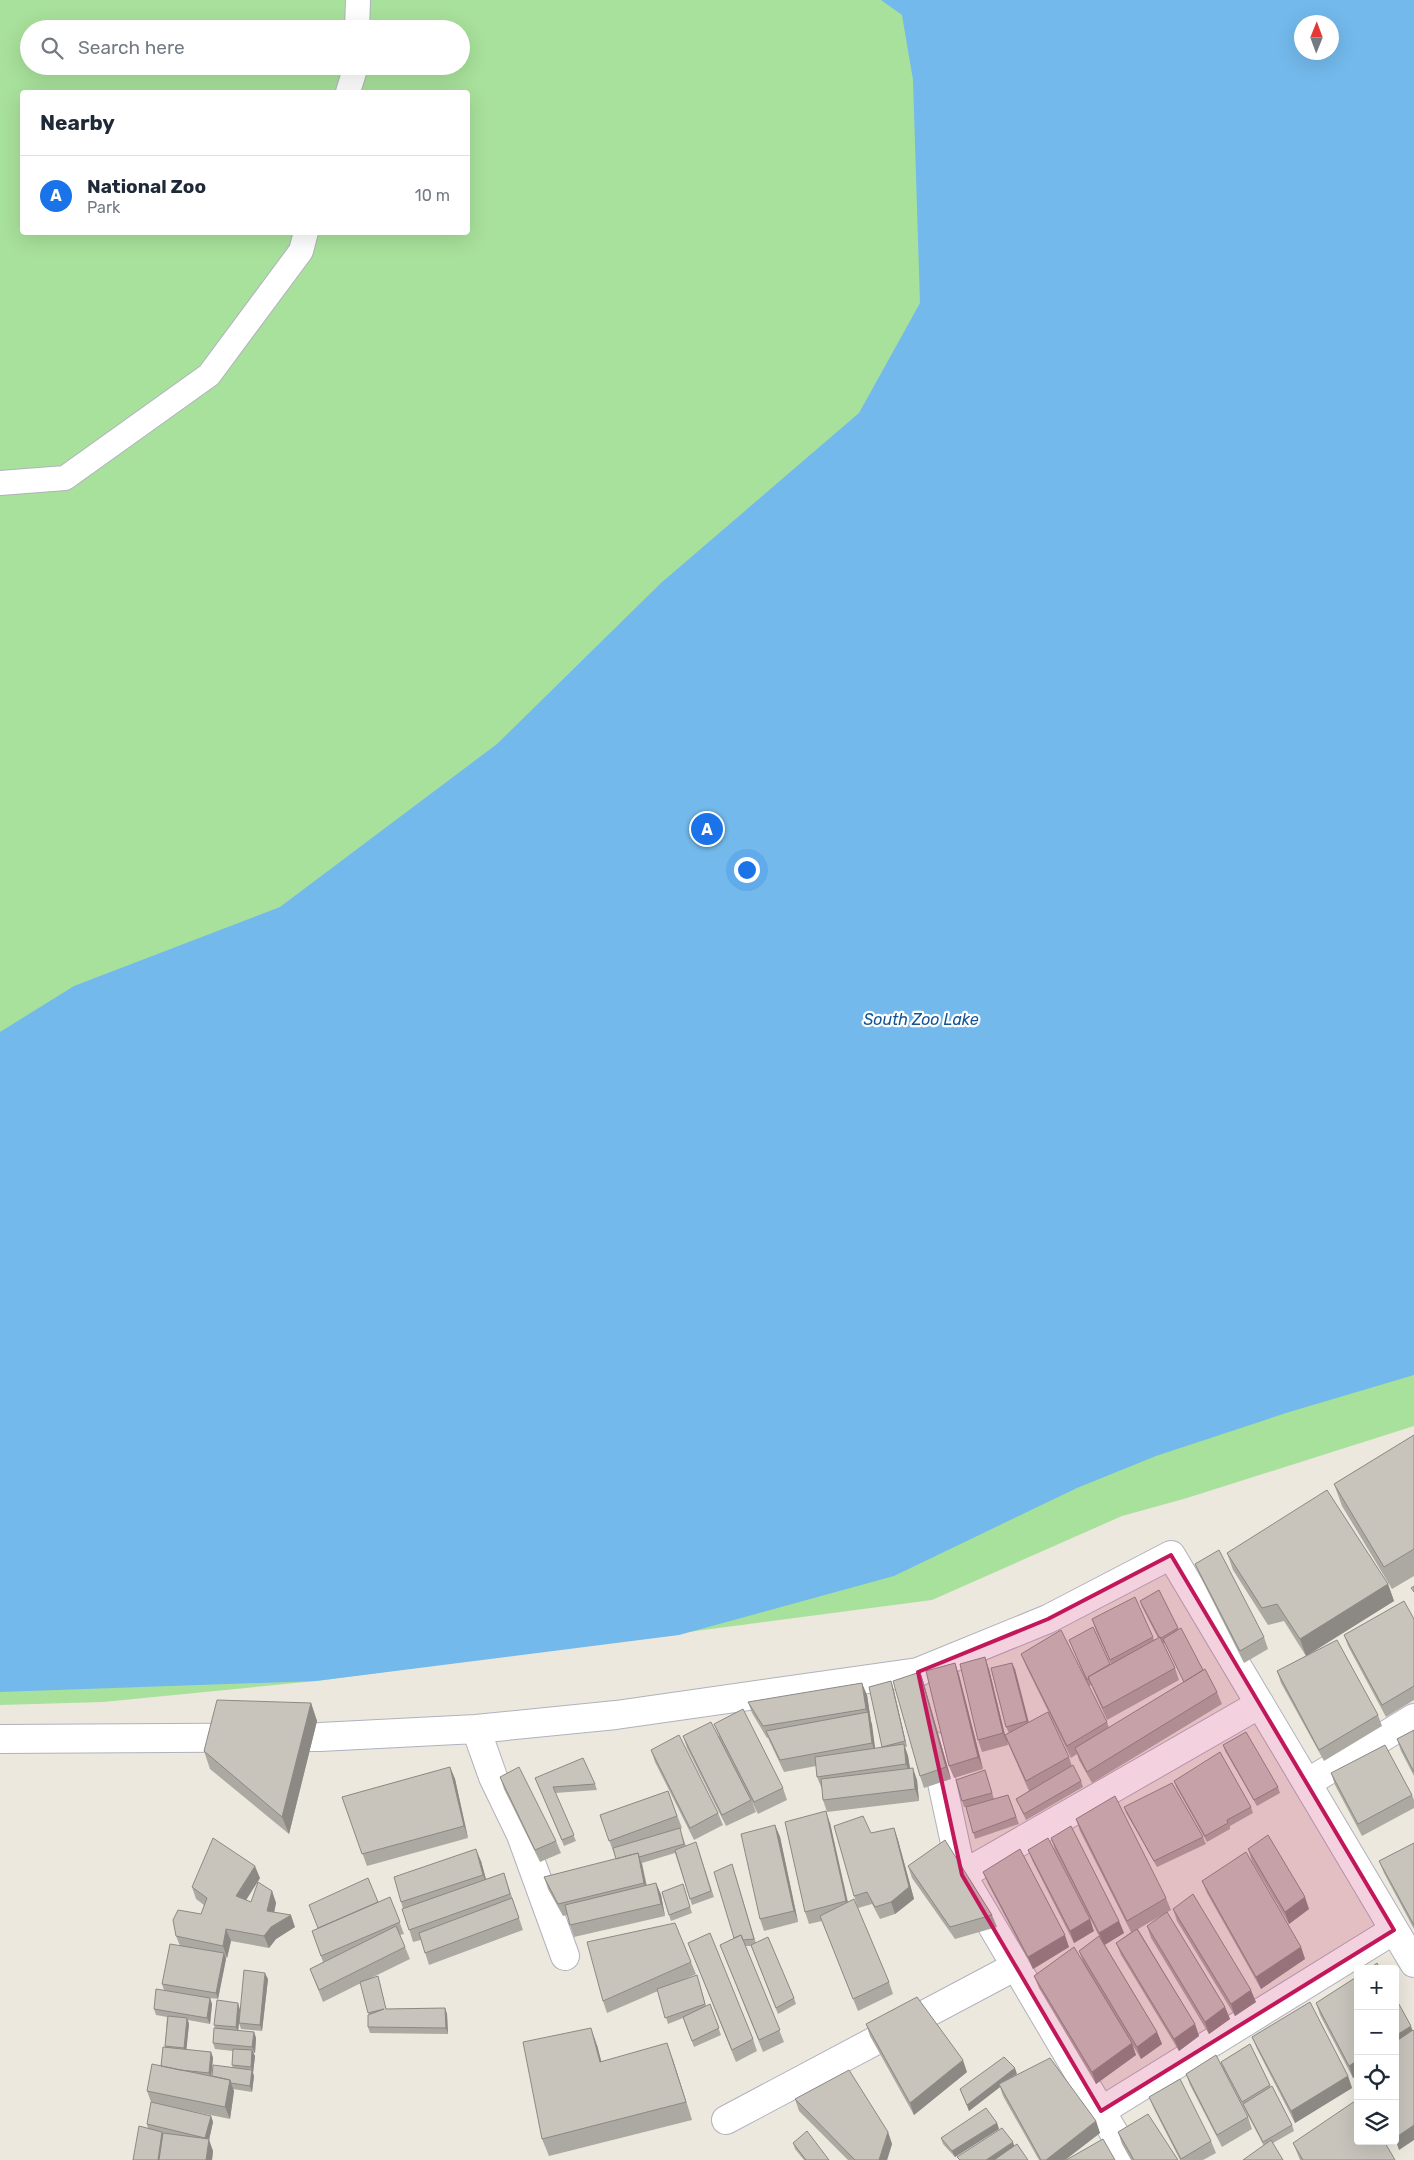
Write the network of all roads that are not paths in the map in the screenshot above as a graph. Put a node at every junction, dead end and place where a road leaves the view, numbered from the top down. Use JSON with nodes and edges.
{"nodes":[{"id":1,"x":358,"y":0,"type":"edge"},
{"id":2,"x":358,"y":20,"type":"edge"},
{"id":3,"x":353,"y":75,"type":"edge"},
{"id":4,"x":349,"y":90,"type":"edge"},
{"id":5,"x":305,"y":235,"type":"edge"},
{"id":6,"x":0,"y":483,"type":"edge"},
{"id":7,"x":1260,"y":1704,"type":"junction"},
{"id":8,"x":1414,"y":1718,"type":"edge"},
{"id":9,"x":929,"y":1721,"type":"edge"},
{"id":10,"x":476,"y":1729,"type":"junction"},
{"id":11,"x":0,"y":1740,"type":"edge"},
{"id":12,"x":1307,"y":1782,"type":"junction"},
{"id":13,"x":962,"y":1875,"type":"junction"},
{"id":14,"x":1394,"y":1930,"type":"junction"},
{"id":15,"x":564,"y":1956,"type":"dead end"},
{"id":16,"x":1414,"y":1963,"type":"edge"},
{"id":17,"x":1016,"y":1966,"type":"junction"},
{"id":18,"x":1102,"y":2111,"type":"junction"},
{"id":19,"x":726,"y":2120,"type":"dead end"},
{"id":20,"x":1130,"y":2160,"type":"edge"}],
"edges":[{"from":1,"to":2,"type":"lane"},
{"from":3,"to":4,"type":"lane"},
{"from":5,"to":6,"type":"lane"},
{"from":7,"to":10,"type":"street"},
{"from":7,"to":12,"type":"street"},
{"from":7,"to":13,"type":"street"},
{"from":8,"to":12,"type":"street"},
{"from":9,"to":13,"type":"street"},
{"from":10,"to":11,"type":"street"},
{"from":10,"to":15,"type":"street"},
{"from":12,"to":14,"type":"street"},
{"from":13,"to":17,"type":"street"},
{"from":14,"to":16,"type":"street"},
{"from":14,"to":18,"type":"street"},
{"from":17,"to":18,"type":"street"},
{"from":17,"to":19,"type":"street"},
{"from":18,"to":20,"type":"street"}]}
